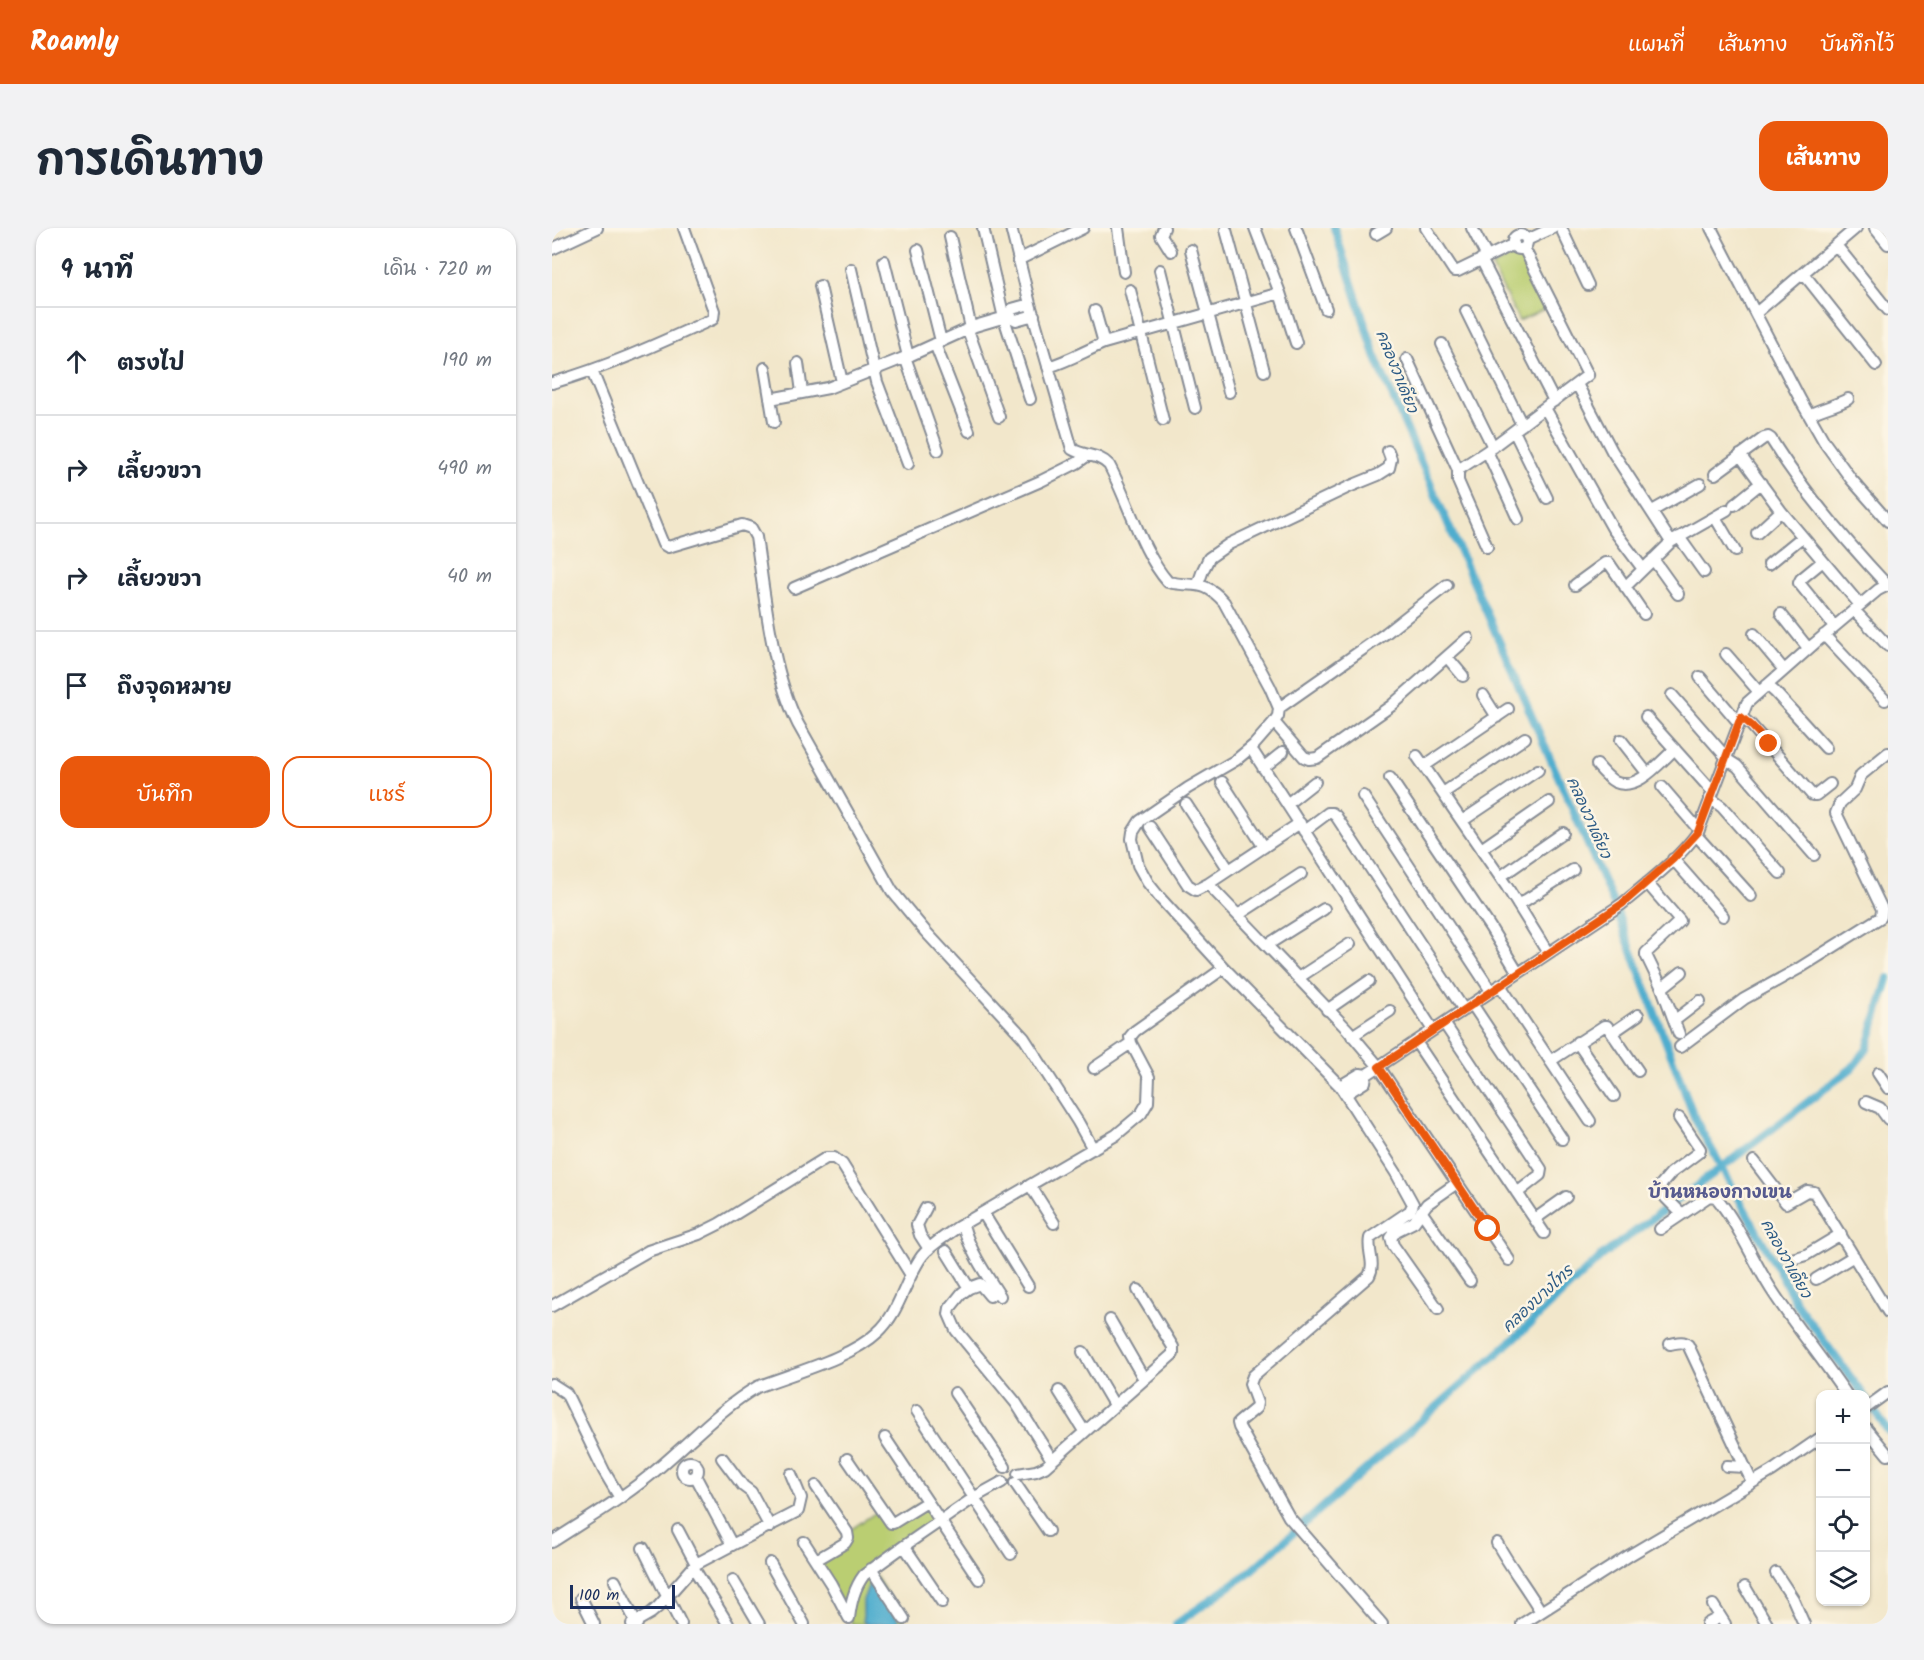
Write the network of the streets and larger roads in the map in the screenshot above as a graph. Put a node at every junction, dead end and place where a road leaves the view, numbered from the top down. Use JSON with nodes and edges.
{"nodes":[{"id":1,"x":597,"y":228,"type":"edge"},
{"id":2,"x":684,"y":228,"type":"edge"},
{"id":3,"x":983,"y":228,"type":"edge"},
{"id":4,"x":1011,"y":228,"type":"edge"},
{"id":5,"x":1083,"y":228,"type":"edge"},
{"id":6,"x":1118,"y":228,"type":"edge"},
{"id":7,"x":1164,"y":228,"type":"edge"},
{"id":8,"x":1255,"y":228,"type":"edge"},
{"id":9,"x":1296,"y":228,"type":"edge"},
{"id":10,"x":1426,"y":228,"type":"edge"},
{"id":11,"x":1472,"y":228,"type":"edge"},
{"id":12,"x":1553,"y":228,"type":"edge"},
{"id":13,"x":1561,"y":228,"type":"edge"},
{"id":14,"x":1711,"y":228,"type":"edge"},
{"id":15,"x":1856,"y":228,"type":"edge"},
{"id":16,"x":1875,"y":228,"type":"edge"},
{"id":17,"x":1226,"y":231,"type":"dead end"},
{"id":18,"x":950,"y":237,"type":"dead end"},
{"id":19,"x":1520,"y":239,"type":"edge"},
{"id":20,"x":1888,"y":244,"type":"edge"},
{"id":21,"x":1836,"y":245,"type":"junction"},
{"id":22,"x":552,"y":249,"type":"edge"},
{"id":23,"x":918,"y":250,"type":"dead end"},
{"id":24,"x":1191,"y":250,"type":"dead end"},
{"id":25,"x":1171,"y":251,"type":"dead end"},
{"id":26,"x":1484,"y":258,"type":"junction"},
{"id":27,"x":1018,"y":260,"type":"junction"},
{"id":28,"x":884,"y":261,"type":"dead end"},
{"id":29,"x":851,"y":269,"type":"dead end"},
{"id":30,"x":1160,"y":270,"type":"dead end"},
{"id":31,"x":1124,"y":272,"type":"dead end"},
{"id":32,"x":1803,"y":273,"type":"junction"},
{"id":33,"x":1588,"y":285,"type":"dead end"},
{"id":34,"x":820,"y":286,"type":"dead end"},
{"id":35,"x":1130,"y":290,"type":"dead end"},
{"id":36,"x":1280,"y":293,"type":"junction"},
{"id":37,"x":1245,"y":303,"type":"junction"},
{"id":38,"x":1030,"y":304,"type":"junction"},
{"id":39,"x":1326,"y":309,"type":"dead end"},
{"id":40,"x":1888,"y":310,"type":"edge"},
{"id":41,"x":1095,"y":311,"type":"dead end"},
{"id":42,"x":1466,"y":311,"type":"dead end"},
{"id":43,"x":1756,"y":313,"type":"junction"},
{"id":44,"x":1207,"y":314,"type":"junction"},
{"id":45,"x":1034,"y":315,"type":"junction"},
{"id":46,"x":1006,"y":317,"type":"junction"},
{"id":47,"x":1173,"y":324,"type":"junction"},
{"id":48,"x":969,"y":329,"type":"junction"},
{"id":49,"x":1140,"y":333,"type":"junction"},
{"id":50,"x":938,"y":342,"type":"junction"},
{"id":51,"x":1104,"y":343,"type":"junction"},
{"id":52,"x":1296,"y":343,"type":"dead end"},
{"id":53,"x":1442,"y":344,"type":"dead end"},
{"id":54,"x":906,"y":356,"type":"junction"},
{"id":55,"x":1407,"y":359,"type":"dead end"},
{"id":56,"x":798,"y":363,"type":"dead end"},
{"id":57,"x":1876,"y":365,"type":"dead end"},
{"id":58,"x":1048,"y":367,"type":"junction"},
{"id":59,"x":765,"y":368,"type":"dead end"},
{"id":60,"x":874,"y":369,"type":"junction"},
{"id":61,"x":592,"y":371,"type":"junction"},
{"id":62,"x":1264,"y":371,"type":"dead end"},
{"id":63,"x":842,"y":382,"type":"junction"},
{"id":64,"x":552,"y":383,"type":"edge"},
{"id":65,"x":1577,"y":384,"type":"junction"},
{"id":66,"x":802,"y":392,"type":"junction"},
{"id":67,"x":1229,"y":392,"type":"dead end"},
{"id":68,"x":770,"y":399,"type":"junction"},
{"id":69,"x":1030,"y":399,"type":"dead end"},
{"id":70,"x":1848,"y":399,"type":"dead end"},
{"id":71,"x":1550,"y":404,"type":"junction"},
{"id":72,"x":1195,"y":408,"type":"dead end"},
{"id":73,"x":1809,"y":415,"type":"junction"},
{"id":74,"x":999,"y":417,"type":"dead end"},
{"id":75,"x":1163,"y":420,"type":"dead end"},
{"id":76,"x":774,"y":422,"type":"dead end"},
{"id":77,"x":1518,"y":428,"type":"junction"},
{"id":78,"x":969,"y":431,"type":"dead end"},
{"id":79,"x":1490,"y":449,"type":"junction"},
{"id":80,"x":938,"y":450,"type":"dead end"},
{"id":81,"x":1388,"y":450,"type":"dead end"},
{"id":82,"x":1088,"y":455,"type":"junction"},
{"id":83,"x":1740,"y":455,"type":"junction"},
{"id":84,"x":908,"y":464,"type":"dead end"},
{"id":85,"x":1458,"y":470,"type":"junction"},
{"id":86,"x":1715,"y":474,"type":"dead end"},
{"id":87,"x":1761,"y":483,"type":"junction"},
{"id":88,"x":1700,"y":484,"type":"dead end"},
{"id":89,"x":1548,"y":498,"type":"dead end"},
{"id":90,"x":1781,"y":511,"type":"junction"},
{"id":91,"x":1652,"y":512,"type":"junction"},
{"id":92,"x":1715,"y":517,"type":"junction"},
{"id":93,"x":1518,"y":519,"type":"dead end"},
{"id":94,"x":1888,"y":521,"type":"edge"},
{"id":95,"x":1757,"y":533,"type":"dead end"},
{"id":96,"x":1802,"y":537,"type":"junction"},
{"id":97,"x":1675,"y":540,"type":"junction"},
{"id":98,"x":1487,"y":547,"type":"dead end"},
{"id":99,"x":1735,"y":551,"type":"dead end"},
{"id":100,"x":1653,"y":559,"type":"junction"},
{"id":101,"x":1823,"y":561,"type":"junction"},
{"id":102,"x":1769,"y":564,"type":"dead end"},
{"id":103,"x":1643,"y":569,"type":"junction"},
{"id":104,"x":1704,"y":572,"type":"dead end"},
{"id":105,"x":1885,"y":583,"type":"edge"},
{"id":106,"x":1198,"y":584,"type":"junction"},
{"id":107,"x":1446,"y":585,"type":"dead end"},
{"id":108,"x":1575,"y":585,"type":"dead end"},
{"id":109,"x":1625,"y":587,"type":"junction"},
{"id":110,"x":794,"y":588,"type":"dead end"},
{"id":111,"x":1678,"y":594,"type":"dead end"},
{"id":112,"x":1857,"y":607,"type":"junction"},
{"id":113,"x":1644,"y":614,"type":"dead end"},
{"id":114,"x":1781,"y":614,"type":"dead end"},
{"id":115,"x":1834,"y":626,"type":"junction"},
{"id":116,"x":1754,"y":634,"type":"dead end"},
{"id":117,"x":1824,"y":635,"type":"junction"},
{"id":118,"x":1468,"y":638,"type":"dead end"},
{"id":119,"x":1888,"y":646,"type":"edge"},
{"id":120,"x":1808,"y":648,"type":"junction"},
{"id":121,"x":1726,"y":654,"type":"dead end"},
{"id":122,"x":1447,"y":657,"type":"junction"},
{"id":123,"x":1784,"y":669,"type":"junction"},
{"id":124,"x":1463,"y":676,"type":"dead end"},
{"id":125,"x":1700,"y":677,"type":"dead end"},
{"id":126,"x":1763,"y":688,"type":"junction"},
{"id":127,"x":1672,"y":694,"type":"dead end"},
{"id":128,"x":1483,"y":695,"type":"dead end"},
{"id":129,"x":1885,"y":700,"type":"dead end"},
{"id":130,"x":1279,"y":708,"type":"junction"},
{"id":131,"x":1508,"y":709,"type":"dead end"},
{"id":132,"x":1497,"y":717,"type":"junction"},
{"id":133,"x":1646,"y":717,"type":"dead end"},
{"id":134,"x":1740,"y":720,"type":"junction"},
{"id":135,"x":1274,"y":722,"type":"junction"},
{"id":136,"x":1525,"y":738,"type":"dead end"},
{"id":137,"x":1621,"y":740,"type":"dead end"},
{"id":138,"x":1826,"y":748,"type":"dead end"},
{"id":139,"x":1675,"y":749,"type":"junction"},
{"id":140,"x":1283,"y":752,"type":"dead end"},
{"id":141,"x":1254,"y":753,"type":"dead end"},
{"id":142,"x":1888,"y":753,"type":"edge"},
{"id":143,"x":1417,"y":756,"type":"dead end"},
{"id":144,"x":1726,"y":758,"type":"junction"},
{"id":145,"x":1597,"y":765,"type":"dead end"},
{"id":146,"x":1424,"y":766,"type":"junction"},
{"id":147,"x":1263,"y":768,"type":"junction"},
{"id":148,"x":1538,"y":770,"type":"dead end"},
{"id":149,"x":1647,"y":773,"type":"junction"},
{"id":150,"x":1390,"y":778,"type":"dead end"},
{"id":151,"x":1222,"y":782,"type":"dead end"},
{"id":152,"x":1315,"y":782,"type":"dead end"},
{"id":153,"x":1830,"y":784,"type":"dead end"},
{"id":154,"x":1662,"y":787,"type":"dead end"},
{"id":155,"x":1443,"y":793,"type":"junction"},
{"id":156,"x":1711,"y":795,"type":"junction"},
{"id":157,"x":1363,"y":796,"type":"dead end"},
{"id":158,"x":1549,"y":802,"type":"dead end"},
{"id":159,"x":1186,"y":804,"type":"dead end"},
{"id":160,"x":1287,"y":804,"type":"junction"},
{"id":161,"x":1462,"y":821,"type":"junction"},
{"id":162,"x":1150,"y":827,"type":"dead end"},
{"id":163,"x":1302,"y":827,"type":"junction"},
{"id":164,"x":1697,"y":832,"type":"junction"},
{"id":165,"x":1563,"y":833,"type":"dead end"},
{"id":166,"x":1264,"y":847,"type":"junction"},
{"id":167,"x":1481,"y":849,"type":"junction"},
{"id":168,"x":1814,"y":855,"type":"dead end"},
{"id":169,"x":1673,"y":859,"type":"junction"},
{"id":170,"x":1229,"y":870,"type":"junction"},
{"id":171,"x":1573,"y":870,"type":"dead end"},
{"id":172,"x":1780,"y":873,"type":"dead end"},
{"id":173,"x":1301,"y":874,"type":"dead end"},
{"id":174,"x":1500,"y":877,"type":"junction"},
{"id":175,"x":1647,"y":883,"type":"junction"},
{"id":176,"x":1208,"y":884,"type":"junction"},
{"id":177,"x":1751,"y":896,"type":"dead end"},
{"id":178,"x":1518,"y":905,"type":"junction"},
{"id":179,"x":1324,"y":909,"type":"dead end"},
{"id":180,"x":1238,"y":915,"type":"junction"},
{"id":181,"x":1723,"y":916,"type":"dead end"},
{"id":182,"x":1350,"y":944,"type":"dead end"},
{"id":183,"x":1267,"y":945,"type":"junction"},
{"id":184,"x":1548,"y":953,"type":"junction"},
{"id":185,"x":1224,"y":968,"type":"junction"},
{"id":186,"x":1682,"y":972,"type":"dead end"},
{"id":187,"x":1518,"y":973,"type":"junction"},
{"id":188,"x":1298,"y":978,"type":"junction"},
{"id":189,"x":1369,"y":981,"type":"dead end"},
{"id":190,"x":1496,"y":988,"type":"junction"},
{"id":191,"x":1662,"y":988,"type":"junction"},
{"id":192,"x":1700,"y":1001,"type":"dead end"},
{"id":193,"x":1468,"y":1007,"type":"junction"},
{"id":194,"x":1327,"y":1010,"type":"junction"},
{"id":195,"x":1390,"y":1011,"type":"dead end"},
{"id":196,"x":1638,"y":1015,"type":"dead end"},
{"id":197,"x":1674,"y":1021,"type":"junction"},
{"id":198,"x":1444,"y":1023,"type":"junction"},
{"id":199,"x":1433,"y":1030,"type":"junction"},
{"id":200,"x":1612,"y":1033,"type":"junction"},
{"id":201,"x":1678,"y":1034,"type":"dead end"},
{"id":202,"x":1352,"y":1036,"type":"junction"},
{"id":203,"x":1416,"y":1042,"type":"junction"},
{"id":204,"x":1577,"y":1042,"type":"junction"},
{"id":205,"x":1131,"y":1043,"type":"junction"},
{"id":206,"x":1680,"y":1047,"type":"dead end"},
{"id":207,"x":1550,"y":1061,"type":"junction"},
{"id":208,"x":1379,"y":1067,"type":"junction"},
{"id":209,"x":1094,"y":1068,"type":"dead end"},
{"id":210,"x":1638,"y":1071,"type":"dead end"},
{"id":211,"x":1878,"y":1073,"type":"dead end"},
{"id":212,"x":1888,"y":1088,"type":"edge"},
{"id":213,"x":1343,"y":1090,"type":"junction"},
{"id":214,"x":1614,"y":1096,"type":"dead end"},
{"id":215,"x":1866,"y":1102,"type":"dead end"},
{"id":216,"x":1679,"y":1118,"type":"dead end"},
{"id":217,"x":1888,"y":1119,"type":"edge"},
{"id":218,"x":1590,"y":1121,"type":"dead end"},
{"id":219,"x":1562,"y":1139,"type":"dead end"},
{"id":220,"x":1096,"y":1147,"type":"junction"},
{"id":221,"x":1754,"y":1161,"type":"dead end"},
{"id":222,"x":1457,"y":1183,"type":"junction"},
{"id":223,"x":1030,"y":1185,"type":"junction"},
{"id":224,"x":1517,"y":1193,"type":"junction"},
{"id":225,"x":1566,"y":1197,"type":"dead end"},
{"id":226,"x":926,"y":1208,"type":"dead end"},
{"id":227,"x":1421,"y":1211,"type":"junction"},
{"id":228,"x":1679,"y":1212,"type":"junction"},
{"id":229,"x":983,"y":1213,"type":"junction"},
{"id":230,"x":1535,"y":1219,"type":"junction"},
{"id":231,"x":1054,"y":1223,"type":"dead end"},
{"id":232,"x":963,"y":1225,"type":"junction"},
{"id":233,"x":1660,"y":1229,"type":"dead end"},
{"id":234,"x":1544,"y":1233,"type":"dead end"},
{"id":235,"x":1840,"y":1234,"type":"junction"},
{"id":236,"x":929,"y":1249,"type":"junction"},
{"id":237,"x":946,"y":1251,"type":"dead end"},
{"id":238,"x":1854,"y":1256,"type":"junction"},
{"id":239,"x":1792,"y":1259,"type":"dead end"},
{"id":240,"x":1509,"y":1260,"type":"dead end"},
{"id":241,"x":911,"y":1275,"type":"junction"},
{"id":242,"x":1816,"y":1279,"type":"dead end"},
{"id":243,"x":1470,"y":1281,"type":"dead end"},
{"id":244,"x":1028,"y":1286,"type":"dead end"},
{"id":245,"x":969,"y":1288,"type":"junction"},
{"id":246,"x":1138,"y":1290,"type":"dead end"},
{"id":247,"x":552,"y":1306,"type":"edge"},
{"id":248,"x":1438,"y":1309,"type":"dead end"},
{"id":249,"x":1888,"y":1312,"type":"edge"},
{"id":250,"x":1110,"y":1320,"type":"dead end"},
{"id":251,"x":1670,"y":1344,"type":"dead end"},
{"id":252,"x":1083,"y":1352,"type":"dead end"},
{"id":253,"x":1144,"y":1379,"type":"junction"},
{"id":254,"x":552,"y":1384,"type":"edge"},
{"id":255,"x":1843,"y":1390,"type":"edge"},
{"id":256,"x":1059,"y":1391,"type":"dead end"},
{"id":257,"x":1888,"y":1392,"type":"edge"},
{"id":258,"x":955,"y":1393,"type":"dead end"},
{"id":259,"x":1114,"y":1405,"type":"junction"},
{"id":260,"x":1870,"y":1406,"type":"edge"},
{"id":261,"x":917,"y":1410,"type":"dead end"},
{"id":262,"x":1084,"y":1431,"type":"junction"},
{"id":263,"x":1870,"y":1433,"type":"edge"},
{"id":264,"x":885,"y":1438,"type":"dead end"},
{"id":265,"x":1816,"y":1441,"type":"edge"},
{"id":266,"x":676,"y":1452,"type":"junction"},
{"id":267,"x":1888,"y":1455,"type":"edge"},
{"id":268,"x":722,"y":1458,"type":"dead end"},
{"id":269,"x":847,"y":1459,"type":"dead end"},
{"id":270,"x":1052,"y":1460,"type":"junction"},
{"id":271,"x":1727,"y":1466,"type":"dead end"},
{"id":272,"x":1005,"y":1467,"type":"junction"},
{"id":273,"x":1745,"y":1467,"type":"junction"},
{"id":274,"x":791,"y":1474,"type":"dead end"},
{"id":275,"x":1017,"y":1479,"type":"junction"},
{"id":276,"x":1002,"y":1482,"type":"junction"},
{"id":277,"x":1752,"y":1482,"type":"junction"},
{"id":278,"x":816,"y":1486,"type":"dead end"},
{"id":279,"x":975,"y":1497,"type":"junction"},
{"id":280,"x":620,"y":1498,"type":"junction"},
{"id":281,"x":927,"y":1502,"type":"junction"},
{"id":282,"x":940,"y":1522,"type":"junction"},
{"id":283,"x":770,"y":1527,"type":"junction"},
{"id":284,"x":678,"y":1530,"type":"dead end"},
{"id":285,"x":1048,"y":1531,"type":"dead end"},
{"id":286,"x":552,"y":1542,"type":"edge"},
{"id":287,"x":804,"y":1542,"type":"dead end"},
{"id":288,"x":1497,"y":1543,"type":"dead end"},
{"id":289,"x":732,"y":1545,"type":"junction"},
{"id":290,"x":904,"y":1546,"type":"junction"},
{"id":291,"x":642,"y":1548,"type":"dead end"},
{"id":292,"x":1011,"y":1554,"type":"dead end"},
{"id":293,"x":816,"y":1560,"type":"junction"},
{"id":294,"x":770,"y":1563,"type":"dead end"},
{"id":295,"x":695,"y":1565,"type":"junction"},
{"id":296,"x":871,"y":1569,"type":"junction"},
{"id":297,"x":1776,"y":1573,"type":"dead end"},
{"id":298,"x":733,"y":1580,"type":"dead end"},
{"id":299,"x":979,"y":1580,"type":"dead end"},
{"id":300,"x":615,"y":1581,"type":"dead end"},
{"id":301,"x":1745,"y":1587,"type":"dead end"},
{"id":302,"x":668,"y":1597,"type":"junction"},
{"id":303,"x":581,"y":1598,"type":"dead end"},
{"id":304,"x":942,"y":1602,"type":"dead end"},
{"id":305,"x":1713,"y":1605,"type":"dead end"},
{"id":306,"x":1540,"y":1612,"type":"junction"},
{"id":307,"x":904,"y":1619,"type":"dead end"},
{"id":308,"x":1723,"y":1620,"type":"edge"},
{"id":309,"x":850,"y":1621,"type":"edge"},
{"id":310,"x":635,"y":1623,"type":"edge"},
{"id":311,"x":594,"y":1624,"type":"edge"},
{"id":312,"x":681,"y":1624,"type":"edge"},
{"id":313,"x":728,"y":1624,"type":"edge"},
{"id":314,"x":759,"y":1624,"type":"edge"},
{"id":315,"x":804,"y":1624,"type":"edge"},
{"id":316,"x":1382,"y":1624,"type":"edge"},
{"id":317,"x":1522,"y":1624,"type":"edge"},
{"id":318,"x":1707,"y":1624,"type":"edge"},
{"id":319,"x":1767,"y":1624,"type":"edge"},
{"id":320,"x":1804,"y":1624,"type":"edge"}],
"edges":[{"from":1,"to":22,"type":"street"},
{"from":2,"to":61,"type":"street"},
{"from":3,"to":46,"type":"street"},
{"from":4,"to":27,"type":"street"},
{"from":5,"to":27,"type":"street"},
{"from":6,"to":31,"type":"street"},
{"from":7,"to":25,"type":"street"},
{"from":8,"to":36,"type":"street"},
{"from":9,"to":39,"type":"street"},
{"from":10,"to":26,"type":"street"},
{"from":11,"to":26,"type":"street"},
{"from":12,"to":19,"type":"street"},
{"from":13,"to":33,"type":"street"},
{"from":14,"to":43,"type":"street"},
{"from":15,"to":21,"type":"street"},
{"from":16,"to":20,"type":"street"},
{"from":17,"to":37,"type":"street"},
{"from":18,"to":48,"type":"street"},
{"from":19,"to":26,"type":"street"},
{"from":19,"to":65,"type":"street"},
{"from":21,"to":32,"type":"street"},
{"from":21,"to":40,"type":"street"},
{"from":23,"to":50,"type":"street"},
{"from":24,"to":44,"type":"street"},
{"from":26,"to":71,"type":"street"},
{"from":27,"to":38,"type":"street"},
{"from":28,"to":54,"type":"street"},
{"from":29,"to":60,"type":"street"},
{"from":30,"to":47,"type":"street"},
{"from":32,"to":43,"type":"street"},
{"from":32,"to":57,"type":"street"},
{"from":34,"to":63,"type":"street"},
{"from":35,"to":49,"type":"street"},
{"from":36,"to":37,"type":"street"},
{"from":36,"to":52,"type":"street"},
{"from":37,"to":44,"type":"street"},
{"from":37,"to":62,"type":"street"},
{"from":38,"to":45,"type":"street"},
{"from":38,"to":46,"type":"street"},
{"from":41,"to":51,"type":"street"},
{"from":42,"to":77,"type":"street"},
{"from":43,"to":73,"type":"street"},
{"from":44,"to":47,"type":"street"},
{"from":44,"to":67,"type":"street"},
{"from":45,"to":46,"type":"street"},
{"from":45,"to":58,"type":"street"},
{"from":46,"to":48,"type":"street"},
{"from":46,"to":69,"type":"street"},
{"from":47,"to":49,"type":"street"},
{"from":47,"to":72,"type":"street"},
{"from":48,"to":50,"type":"street"},
{"from":48,"to":74,"type":"street"},
{"from":49,"to":51,"type":"street"},
{"from":49,"to":75,"type":"street"},
{"from":50,"to":54,"type":"street"},
{"from":50,"to":78,"type":"street"},
{"from":51,"to":58,"type":"street"},
{"from":53,"to":79,"type":"street"},
{"from":54,"to":60,"type":"street"},
{"from":54,"to":80,"type":"street"},
{"from":55,"to":85,"type":"street"},
{"from":56,"to":66,"type":"street"},
{"from":58,"to":82,"type":"street"},
{"from":59,"to":68,"type":"street"},
{"from":60,"to":63,"type":"street"},
{"from":60,"to":84,"type":"street"},
{"from":61,"to":64,"type":"street"},
{"from":61,"to":220,"type":"street"},
{"from":63,"to":66,"type":"street"},
{"from":65,"to":71,"type":"street"},
{"from":65,"to":91,"type":"street"},
{"from":66,"to":68,"type":"street"},
{"from":68,"to":76,"type":"street"},
{"from":70,"to":73,"type":"street"},
{"from":71,"to":77,"type":"street"},
{"from":71,"to":103,"type":"street"},
{"from":73,"to":94,"type":"street"},
{"from":77,"to":79,"type":"street"},
{"from":77,"to":89,"type":"street"},
{"from":79,"to":85,"type":"street"},
{"from":79,"to":93,"type":"street"},
{"from":81,"to":106,"type":"street"},
{"from":82,"to":106,"type":"street"},
{"from":82,"to":110,"type":"street"},
{"from":83,"to":86,"type":"street"},
{"from":83,"to":87,"type":"street"},
{"from":83,"to":105,"type":"street"},
{"from":85,"to":98,"type":"street"},
{"from":87,"to":90,"type":"street"},
{"from":87,"to":92,"type":"street"},
{"from":88,"to":91,"type":"street"},
{"from":90,"to":95,"type":"street"},
{"from":90,"to":96,"type":"street"},
{"from":91,"to":97,"type":"street"},
{"from":92,"to":97,"type":"street"},
{"from":92,"to":99,"type":"street"},
{"from":96,"to":101,"type":"street"},
{"from":96,"to":102,"type":"street"},
{"from":97,"to":100,"type":"street"},
{"from":97,"to":104,"type":"street"},
{"from":100,"to":103,"type":"street"},
{"from":100,"to":111,"type":"street"},
{"from":101,"to":112,"type":"street"},
{"from":101,"to":115,"type":"street"},
{"from":103,"to":109,"type":"street"},
{"from":105,"to":112,"type":"street"},
{"from":106,"to":130,"type":"street"},
{"from":107,"to":130,"type":"street"},
{"from":108,"to":109,"type":"street"},
{"from":109,"to":113,"type":"street"},
{"from":112,"to":115,"type":"street"},
{"from":112,"to":119,"type":"street"},
{"from":114,"to":120,"type":"street"},
{"from":115,"to":117,"type":"street"},
{"from":116,"to":123,"type":"street"},
{"from":117,"to":120,"type":"street"},
{"from":117,"to":129,"type":"street"},
{"from":118,"to":122,"type":"street"},
{"from":120,"to":123,"type":"street"},
{"from":121,"to":126,"type":"street"},
{"from":122,"to":124,"type":"street"},
{"from":122,"to":135,"type":"street"},
{"from":123,"to":126,"type":"street"},
{"from":125,"to":134,"type":"street"},
{"from":126,"to":134,"type":"street"},
{"from":126,"to":138,"type":"street"},
{"from":127,"to":144,"type":"street"},
{"from":128,"to":132,"type":"street"},
{"from":130,"to":135,"type":"street"},
{"from":131,"to":132,"type":"street"},
{"from":132,"to":146,"type":"street"},
{"from":133,"to":139,"type":"street"},
{"from":134,"to":144,"type":"street"},
{"from":134,"to":153,"type":"street"},
{"from":135,"to":185,"type":"street"},
{"from":136,"to":155,"type":"street"},
{"from":137,"to":149,"type":"street"},
{"from":139,"to":149,"type":"street"},
{"from":139,"to":156,"type":"street"},
{"from":140,"to":147,"type":"street"},
{"from":141,"to":147,"type":"street"},
{"from":142,"to":206,"type":"street"},
{"from":143,"to":146,"type":"street"},
{"from":144,"to":156,"type":"street"},
{"from":144,"to":168,"type":"street"},
{"from":145,"to":149,"type":"street"},
{"from":146,"to":155,"type":"street"},
{"from":147,"to":160,"type":"street"},
{"from":148,"to":161,"type":"street"},
{"from":150,"to":187,"type":"street"},
{"from":151,"to":166,"type":"street"},
{"from":152,"to":160,"type":"street"},
{"from":154,"to":164,"type":"street"},
{"from":155,"to":161,"type":"street"},
{"from":156,"to":164,"type":"street"},
{"from":156,"to":172,"type":"street"},
{"from":157,"to":190,"type":"street"},
{"from":158,"to":167,"type":"street"},
{"from":159,"to":170,"type":"street"},
{"from":160,"to":163,"type":"street"},
{"from":161,"to":167,"type":"street"},
{"from":162,"to":176,"type":"street"},
{"from":163,"to":166,"type":"street"},
{"from":163,"to":193,"type":"street"},
{"from":163,"to":199,"type":"street"},
{"from":164,"to":169,"type":"street"},
{"from":164,"to":177,"type":"street"},
{"from":165,"to":174,"type":"street"},
{"from":166,"to":170,"type":"street"},
{"from":167,"to":174,"type":"street"},
{"from":169,"to":175,"type":"street"},
{"from":169,"to":181,"type":"street"},
{"from":170,"to":176,"type":"street"},
{"from":171,"to":178,"type":"street"},
{"from":173,"to":180,"type":"street"},
{"from":174,"to":178,"type":"street"},
{"from":175,"to":184,"type":"street"},
{"from":175,"to":191,"type":"street"},
{"from":176,"to":180,"type":"street"},
{"from":178,"to":184,"type":"street"},
{"from":179,"to":183,"type":"street"},
{"from":180,"to":183,"type":"street"},
{"from":182,"to":188,"type":"street"},
{"from":183,"to":188,"type":"street"},
{"from":184,"to":187,"type":"street"},
{"from":185,"to":205,"type":"street"},
{"from":185,"to":213,"type":"street"},
{"from":186,"to":191,"type":"street"},
{"from":187,"to":190,"type":"street"},
{"from":188,"to":194,"type":"street"},
{"from":189,"to":194,"type":"street"},
{"from":190,"to":193,"type":"street"},
{"from":190,"to":207,"type":"street"},
{"from":191,"to":197,"type":"street"},
{"from":192,"to":197,"type":"street"},
{"from":193,"to":198,"type":"street"},
{"from":193,"to":219,"type":"street"},
{"from":194,"to":202,"type":"street"},
{"from":195,"to":202,"type":"street"},
{"from":196,"to":200,"type":"street"},
{"from":197,"to":201,"type":"street"},
{"from":198,"to":199,"type":"street"},
{"from":198,"to":224,"type":"street"},
{"from":199,"to":203,"type":"street"},
{"from":200,"to":204,"type":"street"},
{"from":200,"to":210,"type":"street"},
{"from":202,"to":208,"type":"street"},
{"from":203,"to":208,"type":"street"},
{"from":203,"to":224,"type":"street"},
{"from":204,"to":207,"type":"street"},
{"from":204,"to":214,"type":"street"},
{"from":205,"to":209,"type":"street"},
{"from":205,"to":220,"type":"street"},
{"from":207,"to":218,"type":"street"},
{"from":208,"to":213,"type":"street"},
{"from":208,"to":222,"type":"street"},
{"from":211,"to":212,"type":"street"},
{"from":213,"to":316,"type":"street"},
{"from":215,"to":217,"type":"street"},
{"from":216,"to":228,"type":"street"},
{"from":220,"to":223,"type":"street"},
{"from":221,"to":235,"type":"street"},
{"from":222,"to":227,"type":"street"},
{"from":222,"to":240,"type":"street"},
{"from":223,"to":229,"type":"street"},
{"from":223,"to":231,"type":"street"},
{"from":224,"to":230,"type":"street"},
{"from":225,"to":230,"type":"street"},
{"from":226,"to":236,"type":"street"},
{"from":227,"to":243,"type":"street"},
{"from":227,"to":248,"type":"street"},
{"from":228,"to":233,"type":"street"},
{"from":228,"to":255,"type":"street"},
{"from":229,"to":232,"type":"street"},
{"from":229,"to":244,"type":"street"},
{"from":230,"to":234,"type":"street"},
{"from":232,"to":236,"type":"street"},
{"from":232,"to":245,"type":"street"},
{"from":235,"to":238,"type":"street"},
{"from":235,"to":239,"type":"street"},
{"from":236,"to":241,"type":"street"},
{"from":237,"to":245,"type":"street"},
{"from":238,"to":242,"type":"street"},
{"from":238,"to":249,"type":"street"},
{"from":241,"to":247,"type":"street"},
{"from":241,"to":266,"type":"street"},
{"from":245,"to":270,"type":"street"},
{"from":246,"to":253,"type":"street"},
{"from":250,"to":253,"type":"street"},
{"from":251,"to":273,"type":"street"},
{"from":252,"to":259,"type":"street"},
{"from":253,"to":259,"type":"street"},
{"from":254,"to":280,"type":"street"},
{"from":256,"to":262,"type":"street"},
{"from":257,"to":260,"type":"street"},
{"from":258,"to":272,"type":"street"},
{"from":259,"to":262,"type":"street"},
{"from":261,"to":279,"type":"street"},
{"from":262,"to":270,"type":"street"},
{"from":263,"to":267,"type":"street"},
{"from":264,"to":281,"type":"street"},
{"from":265,"to":277,"type":"street"},
{"from":266,"to":280,"type":"street"},
{"from":266,"to":289,"type":"street"},
{"from":268,"to":283,"type":"street"},
{"from":269,"to":281,"type":"street"},
{"from":270,"to":275,"type":"street"},
{"from":271,"to":273,"type":"street"},
{"from":272,"to":275,"type":"street"},
{"from":272,"to":276,"type":"street"},
{"from":273,"to":277,"type":"street"},
{"from":274,"to":283,"type":"street"},
{"from":275,"to":276,"type":"street"},
{"from":275,"to":285,"type":"street"},
{"from":276,"to":279,"type":"street"},
{"from":277,"to":306,"type":"street"},
{"from":278,"to":293,"type":"street"},
{"from":279,"to":282,"type":"street"},
{"from":279,"to":292,"type":"street"},
{"from":280,"to":286,"type":"street"},
{"from":281,"to":282,"type":"street"},
{"from":282,"to":290,"type":"street"},
{"from":282,"to":299,"type":"street"},
{"from":283,"to":289,"type":"street"},
{"from":284,"to":295,"type":"street"},
{"from":287,"to":293,"type":"street"},
{"from":288,"to":306,"type":"street"},
{"from":289,"to":295,"type":"street"},
{"from":290,"to":296,"type":"street"},
{"from":290,"to":304,"type":"street"},
{"from":291,"to":302,"type":"street"},
{"from":293,"to":309,"type":"street"},
{"from":294,"to":315,"type":"street"},
{"from":295,"to":302,"type":"street"},
{"from":295,"to":313,"type":"street"},
{"from":296,"to":307,"type":"street"},
{"from":296,"to":309,"type":"street"},
{"from":297,"to":320,"type":"street"},
{"from":298,"to":314,"type":"street"},
{"from":300,"to":310,"type":"street"},
{"from":301,"to":319,"type":"street"},
{"from":302,"to":310,"type":"street"},
{"from":302,"to":312,"type":"street"},
{"from":303,"to":311,"type":"street"},
{"from":305,"to":308,"type":"street"},
{"from":306,"to":317,"type":"street"},
{"from":308,"to":318,"type":"street"}]}
